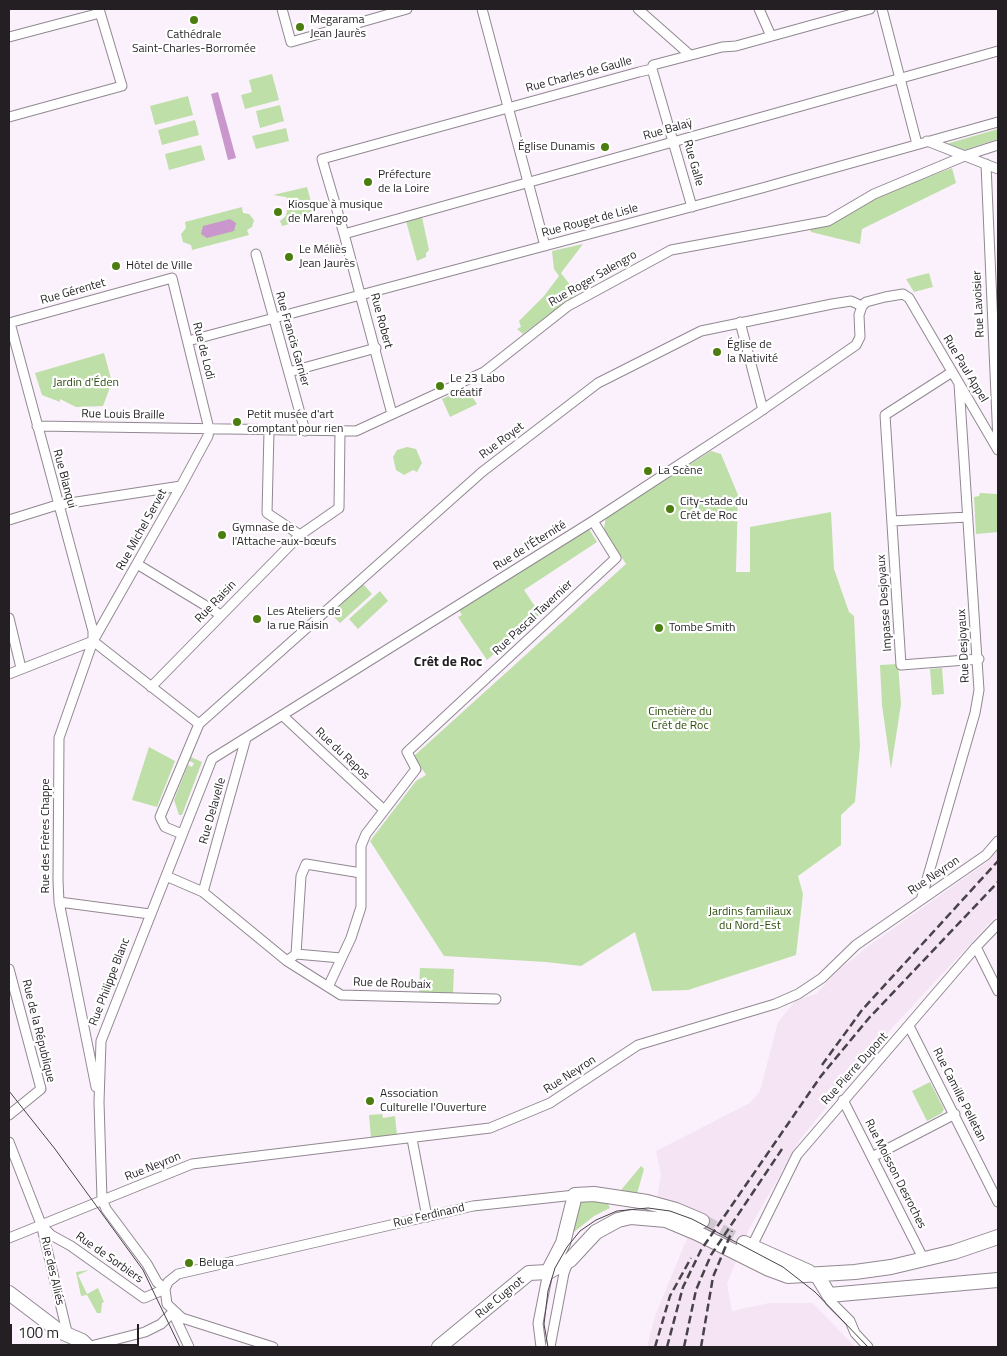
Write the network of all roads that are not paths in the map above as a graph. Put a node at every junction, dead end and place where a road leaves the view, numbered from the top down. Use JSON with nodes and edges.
{"nodes":[{"id":1,"x":282,"y":9,"type":"edge"},
{"id":2,"x":408,"y":9,"type":"edge"},
{"id":3,"x":482,"y":9,"type":"edge"},
{"id":4,"x":638,"y":9,"type":"edge"},
{"id":5,"x":758,"y":9,"type":"edge"},
{"id":6,"x":870,"y":9,"type":"edge"},
{"id":7,"x":100,"y":11,"type":"edge"},
{"id":8,"x":882,"y":11,"type":"edge"},
{"id":9,"x":771,"y":36,"type":"junction"},
{"id":10,"x":9,"y":37,"type":"edge"},
{"id":11,"x":998,"y":52,"type":"edge"},
{"id":12,"x":690,"y":55,"type":"junction"},
{"id":13,"x":652,"y":69,"type":"junction"},
{"id":14,"x":900,"y":79,"type":"junction"},
{"id":15,"x":508,"y":107,"type":"junction"},
{"id":16,"x":9,"y":118,"type":"edge"},
{"id":17,"x":998,"y":122,"type":"edge"},
{"id":18,"x":674,"y":141,"type":"junction"},
{"id":19,"x":927,"y":141,"type":"junction"},
{"id":20,"x":918,"y":144,"type":"junction"},
{"id":21,"x":998,"y":145,"type":"edge"},
{"id":22,"x":967,"y":156,"type":"junction"},
{"id":23,"x":322,"y":159,"type":"joint"},
{"id":24,"x":986,"y":164,"type":"junction"},
{"id":25,"x":998,"y":169,"type":"edge"},
{"id":26,"x":529,"y":183,"type":"junction"},
{"id":27,"x":692,"y":207,"type":"junction"},
{"id":28,"x":344,"y":234,"type":"junction"},
{"id":29,"x":546,"y":246,"type":"junction"},
{"id":30,"x":256,"y":254,"type":"dead end"},
{"id":31,"x":994,"y":264,"type":"edge"},
{"id":32,"x":172,"y":278,"type":"joint"},
{"id":33,"x":361,"y":295,"type":"junction"},
{"id":34,"x":910,"y":300,"type":"joint"},
{"id":35,"x":862,"y":306,"type":"junction"},
{"id":36,"x":274,"y":318,"type":"junction"},
{"id":37,"x":740,"y":322,"type":"junction"},
{"id":38,"x":9,"y":323,"type":"edge"},
{"id":39,"x":188,"y":341,"type":"junction"},
{"id":40,"x":376,"y":348,"type":"junction"},
{"id":41,"x":288,"y":372,"type":"junction"},
{"id":42,"x":952,"y":372,"type":"junction"},
{"id":43,"x":959,"y":384,"type":"junction"},
{"id":44,"x":763,"y":410,"type":"junction"},
{"id":45,"x":392,"y":414,"type":"junction"},
{"id":46,"x":37,"y":426,"type":"junction"},
{"id":47,"x":209,"y":429,"type":"junction"},
{"id":48,"x":269,"y":431,"type":"junction"},
{"id":49,"x":305,"y":431,"type":"junction"},
{"id":50,"x":340,"y":432,"type":"junction"},
{"id":51,"x":998,"y":442,"type":"edge"},
{"id":52,"x":998,"y":450,"type":"edge"},
{"id":53,"x":181,"y":486,"type":"junction"},
{"id":54,"x":57,"y":505,"type":"junction"},
{"id":55,"x":968,"y":517,"type":"junction"},
{"id":56,"x":9,"y":520,"type":"edge"},
{"id":57,"x":593,"y":521,"type":"junction"},
{"id":58,"x":892,"y":522,"type":"junction"},
{"id":59,"x":300,"y":535,"type":"junction"},
{"id":60,"x":137,"y":564,"type":"junction"},
{"id":61,"x":221,"y":615,"type":"junction"},
{"id":62,"x":9,"y":618,"type":"edge"},
{"id":63,"x":93,"y":641,"type":"junction"},
{"id":64,"x":87,"y":660,"type":"joint"},
{"id":65,"x":979,"y":660,"type":"junction"},
{"id":66,"x":22,"y":668,"type":"junction"},
{"id":67,"x":9,"y":674,"type":"edge"},
{"id":68,"x":151,"y":687,"type":"junction"},
{"id":69,"x":282,"y":715,"type":"junction"},
{"id":70,"x":199,"y":724,"type":"junction"},
{"id":71,"x":246,"y":738,"type":"junction"},
{"id":72,"x":212,"y":759,"type":"joint"},
{"id":73,"x":384,"y":810,"type":"junction"},
{"id":74,"x":182,"y":834,"type":"junction"},
{"id":75,"x":998,"y":841,"type":"edge"},
{"id":76,"x":361,"y":873,"type":"junction"},
{"id":77,"x":166,"y":876,"type":"junction"},
{"id":78,"x":203,"y":892,"type":"junction"},
{"id":79,"x":921,"y":900,"type":"junction"},
{"id":80,"x":59,"y":902,"type":"junction"},
{"id":81,"x":150,"y":914,"type":"junction"},
{"id":82,"x":998,"y":924,"type":"edge"},
{"id":83,"x":976,"y":947,"type":"junction"},
{"id":84,"x":296,"y":954,"type":"junction"},
{"id":85,"x":340,"y":958,"type":"junction"},
{"id":86,"x":287,"y":961,"type":"junction"},
{"id":87,"x":9,"y":969,"type":"edge"},
{"id":88,"x":328,"y":987,"type":"junction"},
{"id":89,"x":998,"y":991,"type":"edge"},
{"id":90,"x":496,"y":999,"type":"dead end"},
{"id":91,"x":909,"y":1026,"type":"junction"},
{"id":92,"x":843,"y":1100,"type":"junction"},
{"id":93,"x":99,"y":1102,"type":"junction"},
{"id":94,"x":955,"y":1114,"type":"junction"},
{"id":95,"x":9,"y":1115,"type":"edge"},
{"id":96,"x":412,"y":1139,"type":"junction"},
{"id":97,"x":9,"y":1142,"type":"edge"},
{"id":98,"x":872,"y":1157,"type":"junction"},
{"id":99,"x":575,"y":1195,"type":"junction"},
{"id":100,"x":102,"y":1199,"type":"junction"},
{"id":101,"x":998,"y":1202,"type":"edge"},
{"id":102,"x":427,"y":1216,"type":"junction"},
{"id":103,"x":41,"y":1224,"type":"junction"},
{"id":104,"x":699,"y":1227,"type":"junction"},
{"id":105,"x":998,"y":1237,"type":"edge"},
{"id":106,"x":9,"y":1238,"type":"edge"},
{"id":107,"x":745,"y":1247,"type":"junction"},
{"id":108,"x":570,"y":1260,"type":"junction"},
{"id":109,"x":924,"y":1260,"type":"junction"},
{"id":110,"x":548,"y":1272,"type":"junction"},
{"id":111,"x":817,"y":1275,"type":"junction"},
{"id":112,"x":998,"y":1280,"type":"edge"},
{"id":113,"x":165,"y":1289,"type":"junction"},
{"id":114,"x":9,"y":1293,"type":"edge"},
{"id":115,"x":828,"y":1295,"type":"junction"},
{"id":116,"x":173,"y":1312,"type":"junction"},
{"id":117,"x":77,"y":1345,"type":"edge"},
{"id":118,"x":189,"y":1347,"type":"edge"},
{"id":119,"x":273,"y":1347,"type":"edge"},
{"id":120,"x":439,"y":1347,"type":"edge"},
{"id":121,"x":541,"y":1347,"type":"edge"},
{"id":122,"x":550,"y":1347,"type":"edge"},
{"id":123,"x":868,"y":1347,"type":"edge"}],
"edges":[{"from":1,"to":2,"type":"street"},
{"from":3,"to":15,"type":"street"},
{"from":4,"to":12,"type":"street"},
{"from":5,"to":9,"type":"street"},
{"from":6,"to":9,"type":"street","name":"Rue Charles de Gaulle"},
{"from":7,"to":10,"type":"street"},
{"from":7,"to":16,"type":"street"},
{"from":8,"to":14,"type":"street"},
{"from":9,"to":12,"type":"street","name":"Rue Charles de Gaulle"},
{"from":11,"to":14,"type":"street","name":"Rue Balaÿ"},
{"from":12,"to":13,"type":"street","name":"Rue Charles de Gaulle"},
{"from":13,"to":15,"type":"street","name":"Rue Charles de Gaulle"},
{"from":13,"to":18,"type":"street","name":"Rue Galle"},
{"from":14,"to":18,"type":"street","name":"Rue Balaÿ"},
{"from":14,"to":20,"type":"street"},
{"from":15,"to":23,"type":"street","name":"Rue Charles de Gaulle"},
{"from":15,"to":26,"type":"street"},
{"from":17,"to":19,"type":"street","name":"Rue Rouget de Lisle"},
{"from":18,"to":26,"type":"street","name":"Rue Balaÿ"},
{"from":18,"to":27,"type":"street","name":"Rue Galle"},
{"from":19,"to":20,"type":"street","name":"Rue Rouget de Lisle"},
{"from":19,"to":22,"type":"street"},
{"from":20,"to":27,"type":"street","name":"Rue Rouget de Lisle"},
{"from":21,"to":22,"type":"street","name":"Rue Roger Salengro"},
{"from":22,"to":24,"type":"street"},
{"from":22,"to":45,"type":"street","name":"Rue Roger Salengro"},
{"from":23,"to":28,"type":"street","name":"Rue Robert"},
{"from":24,"to":25,"type":"street"},
{"from":24,"to":31,"type":"street","name":"Rue Lavoisier"},
{"from":26,"to":28,"type":"street","name":"Rue Balaÿ"},
{"from":26,"to":29,"type":"street"},
{"from":27,"to":29,"type":"street","name":"Rue Rouget de Lisle"},
{"from":28,"to":33,"type":"street","name":"Rue Robert"},
{"from":29,"to":33,"type":"street","name":"Rue Rouget de Lisle"},
{"from":30,"to":36,"type":"street","name":"Rue Francis Garnier"},
{"from":31,"to":51,"type":"street","name":"Rue Lavoisier"},
{"from":32,"to":38,"type":"street","name":"Rue Gérentet"},
{"from":32,"to":39,"type":"street","name":"Rue de Lodi"},
{"from":33,"to":36,"type":"street","name":"Rue Rouget de Lisle"},
{"from":33,"to":40,"type":"street","name":"Rue Robert"},
{"from":34,"to":35,"type":"street","name":"Rue Royet"},
{"from":34,"to":42,"type":"street","name":"Rue Paul Appel"},
{"from":35,"to":37,"type":"street","name":"Rue Royet"},
{"from":35,"to":44,"type":"street","name":"Rue de l'Éternité"},
{"from":36,"to":39,"type":"street","name":"Rue Rouget de Lisle"},
{"from":36,"to":41,"type":"street","name":"Rue Francis Garnier"},
{"from":37,"to":44,"type":"street"},
{"from":37,"to":70,"type":"street","name":"Rue Royet"},
{"from":38,"to":46,"type":"street","name":"Rue Blanqui"},
{"from":39,"to":47,"type":"street","name":"Rue de Lodi"},
{"from":40,"to":41,"type":"street"},
{"from":40,"to":45,"type":"street","name":"Rue Robert"},
{"from":41,"to":49,"type":"street","name":"Rue Francis Garnier"},
{"from":42,"to":43,"type":"street","name":"Rue Paul Appel"},
{"from":42,"to":58,"type":"street","name":"Impasse Desjoyaux"},
{"from":43,"to":52,"type":"street","name":"Rue Paul Appel"},
{"from":43,"to":55,"type":"street","name":"Rue Desjoyaux"},
{"from":44,"to":57,"type":"street","name":"Rue de l'Éternité"},
{"from":45,"to":50,"type":"street","name":"Rue Roger Salengro"},
{"from":46,"to":47,"type":"street","name":"Rue Louis Braille"},
{"from":46,"to":54,"type":"street","name":"Rue Blanqui"},
{"from":47,"to":48,"type":"street","name":"Rue Roger Salengro"},
{"from":47,"to":53,"type":"street","name":"Rue Michel Servet"},
{"from":48,"to":49,"type":"street","name":"Rue Roger Salengro"},
{"from":48,"to":59,"type":"street"},
{"from":49,"to":50,"type":"street","name":"Rue Roger Salengro"},
{"from":50,"to":59,"type":"street","name":"Rue Raisin"},
{"from":53,"to":54,"type":"street"},
{"from":53,"to":60,"type":"street","name":"Rue Michel Servet"},
{"from":54,"to":56,"type":"street"},
{"from":54,"to":63,"type":"street","name":"Rue Blanqui"},
{"from":55,"to":58,"type":"street"},
{"from":55,"to":65,"type":"street","name":"Rue Desjoyaux"},
{"from":57,"to":69,"type":"street","name":"Rue de l'Éternité"},
{"from":57,"to":73,"type":"street","name":"Rue Pascal Tavernier"},
{"from":58,"to":65,"type":"street","name":"Impasse Desjoyaux"},
{"from":59,"to":61,"type":"street","name":"Rue Raisin"},
{"from":60,"to":61,"type":"street"},
{"from":60,"to":63,"type":"street","name":"Rue Michel Servet"},
{"from":61,"to":68,"type":"street","name":"Rue Raisin"},
{"from":62,"to":66,"type":"street"},
{"from":63,"to":64,"type":"street","name":"Rue Michel Servet"},
{"from":63,"to":66,"type":"street"},
{"from":63,"to":68,"type":"street"},
{"from":64,"to":80,"type":"street","name":"Rue des Frères Chappe"},
{"from":65,"to":79,"type":"street","name":"Rue Desjoyaux"},
{"from":66,"to":67,"type":"street"},
{"from":68,"to":70,"type":"street"},
{"from":69,"to":71,"type":"street","name":"Rue de l'Éternité"},
{"from":69,"to":73,"type":"street","name":"Rue du Repos"},
{"from":70,"to":74,"type":"street","name":"Rue Royet"},
{"from":71,"to":72,"type":"street","name":"Rue de l'Éternité"},
{"from":71,"to":78,"type":"street","name":"Rue Delavelle"},
{"from":72,"to":74,"type":"street","name":"Rue Philippe Blanc"},
{"from":73,"to":76,"type":"street","name":"Rue Pascal Tavernier"},
{"from":74,"to":77,"type":"street","name":"Rue Philippe Blanc"},
{"from":75,"to":79,"type":"street","name":"Rue Neyron"},
{"from":76,"to":84,"type":"street"},
{"from":76,"to":85,"type":"street","name":"Rue Pascal Tavernier"},
{"from":77,"to":78,"type":"street","name":"Rue de Roubaix"},
{"from":77,"to":81,"type":"street","name":"Rue Philippe Blanc"},
{"from":78,"to":86,"type":"street","name":"Rue de Roubaix"},
{"from":79,"to":96,"type":"street","name":"Rue Neyron"},
{"from":80,"to":81,"type":"street"},
{"from":80,"to":93,"type":"street","name":"Rue des Frères Chappe"},
{"from":81,"to":93,"type":"street","name":"Rue Philippe Blanc"},
{"from":82,"to":83,"type":"street","name":"Rue Pierre Dupont"},
{"from":83,"to":89,"type":"street"},
{"from":83,"to":91,"type":"street","name":"Rue Pierre Dupont"},
{"from":84,"to":85,"type":"street"},
{"from":84,"to":86,"type":"street"},
{"from":85,"to":88,"type":"street","name":"Rue Pascal Tavernier"},
{"from":86,"to":88,"type":"street","name":"Rue de Roubaix"},
{"from":87,"to":95,"type":"street","name":"Rue de la République"},
{"from":88,"to":90,"type":"street","name":"Rue de Roubaix"},
{"from":91,"to":92,"type":"street","name":"Rue Pierre Dupont"},
{"from":91,"to":94,"type":"street","name":"Rue Camille Pelletan"},
{"from":92,"to":98,"type":"street","name":"Rue Moisson Desroches"},
{"from":92,"to":107,"type":"street","name":"Rue Pierre Dupont"},
{"from":93,"to":100,"type":"street"},
{"from":94,"to":98,"type":"street"},
{"from":94,"to":101,"type":"street","name":"Rue Camille Pelletan"},
{"from":96,"to":100,"type":"street","name":"Rue Neyron"},
{"from":96,"to":102,"type":"street"},
{"from":97,"to":103,"type":"street","name":"Rue des Alliés"},
{"from":98,"to":109,"type":"street","name":"Rue Moisson Desroches"},
{"from":99,"to":102,"type":"street","name":"Rue Ferdinand"},
{"from":99,"to":104,"type":"main road","name":"Rue Ferdinand"},
{"from":99,"to":110,"type":"main road"},
{"from":100,"to":103,"type":"street","name":"Rue Neyron"},
{"from":100,"to":113,"type":"street"},
{"from":102,"to":113,"type":"street","name":"Rue Ferdinand"},
{"from":103,"to":106,"type":"street","name":"Rue Neyron"},
{"from":103,"to":113,"type":"street","name":"Rue de Sorbiers"},
{"from":103,"to":117,"type":"street","name":"Rue des Alliés"},
{"from":104,"to":107,"type":"main road"},
{"from":104,"to":108,"type":"main road","name":"Rue Cugnot"},
{"from":105,"to":109,"type":"main road"},
{"from":107,"to":111,"type":"main road"},
{"from":108,"to":110,"type":"main road","name":"Rue Cugnot"},
{"from":108,"to":122,"type":"street"},
{"from":109,"to":111,"type":"main road"},
{"from":110,"to":120,"type":"main road","name":"Rue Cugnot"},
{"from":110,"to":121,"type":"street"},
{"from":111,"to":115,"type":"main road"},
{"from":112,"to":115,"type":"main road"},
{"from":113,"to":116,"type":"street"},
{"from":114,"to":117,"type":"main road"},
{"from":115,"to":123,"type":"street"},
{"from":116,"to":117,"type":"street"},
{"from":116,"to":118,"type":"street"},
{"from":116,"to":119,"type":"street"}]}
